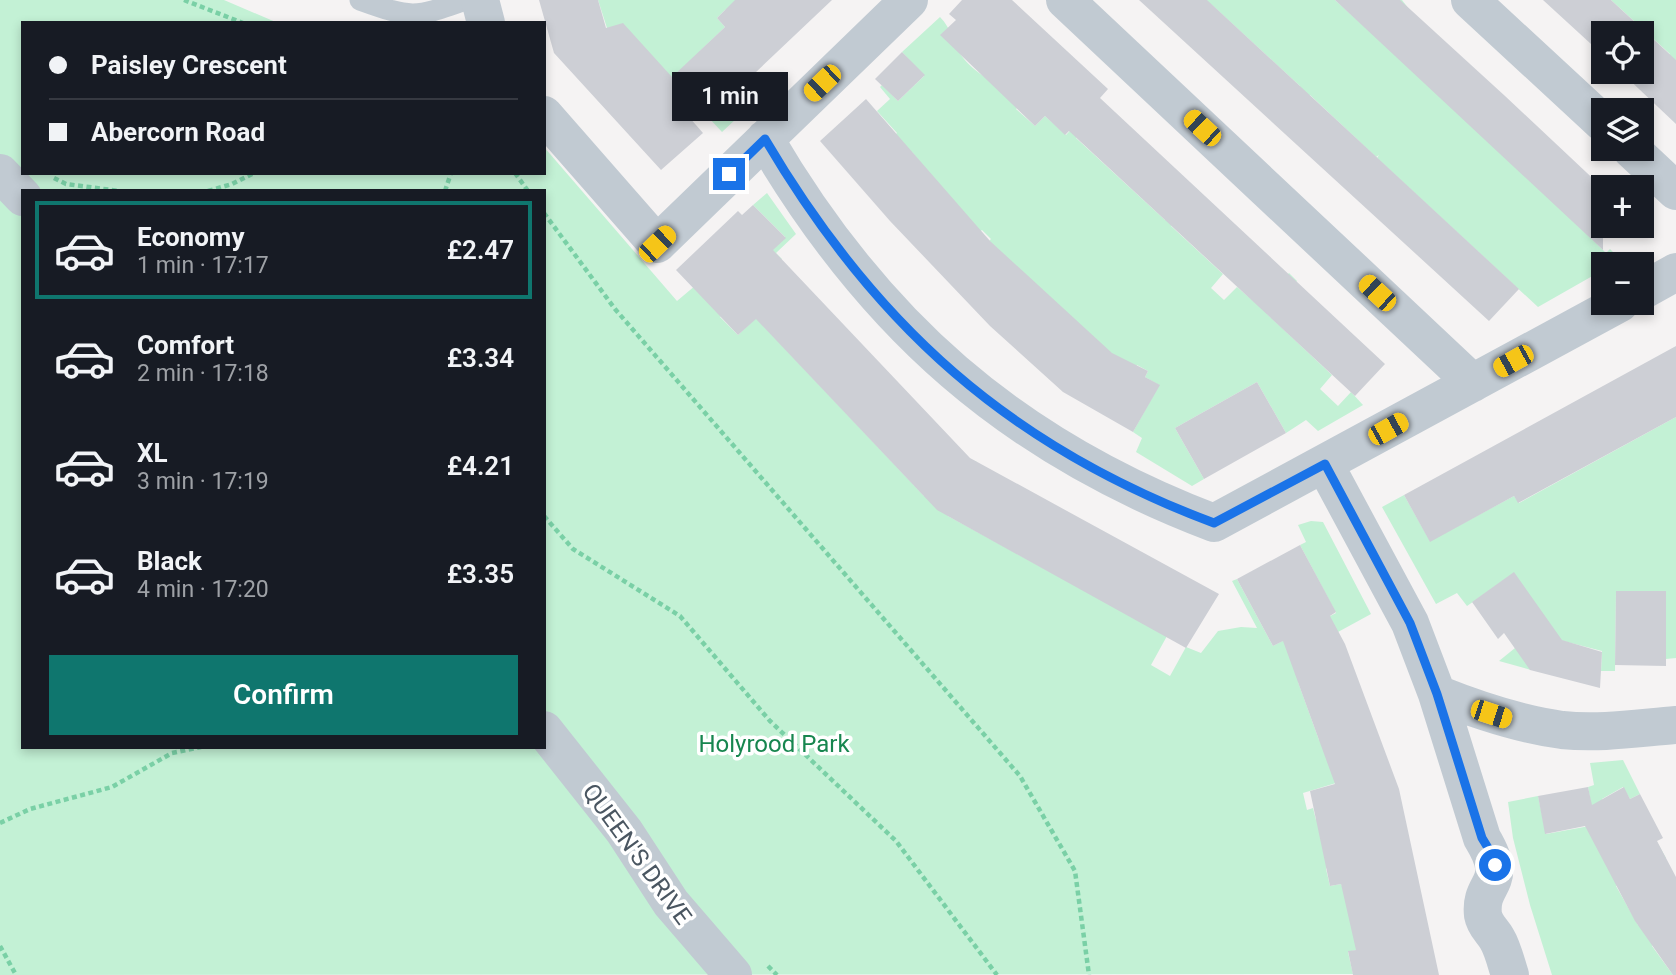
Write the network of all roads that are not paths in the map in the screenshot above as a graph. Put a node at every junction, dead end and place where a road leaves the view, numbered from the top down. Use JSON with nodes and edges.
{"nodes":[{"id":1,"x":360,"y":0,"type":"edge"},
{"id":2,"x":466,"y":0,"type":"edge"},
{"id":3,"x":480,"y":0,"type":"edge"},
{"id":4,"x":909,"y":0,"type":"edge"},
{"id":5,"x":1065,"y":0,"type":"edge"},
{"id":6,"x":1470,"y":0,"type":"edge"},
{"id":7,"x":485,"y":21,"type":"edge"},
{"id":8,"x":1591,"y":112,"type":"edge"},
{"id":9,"x":546,"y":117,"type":"edge"},
{"id":10,"x":765,"y":139,"type":"junction"},
{"id":11,"x":1644,"y":161,"type":"edge"},
{"id":12,"x":0,"y":173,"type":"edge"},
{"id":13,"x":1676,"y":191,"type":"edge"},
{"id":14,"x":21,"y":195,"type":"edge"},
{"id":15,"x":1676,"y":272,"type":"edge"},
{"id":16,"x":1654,"y":284,"type":"edge"},
{"id":17,"x":1598,"y":315,"type":"edge"},
{"id":18,"x":1473,"y":383,"type":"junction"},
{"id":19,"x":1325,"y":464,"type":"junction"},
{"id":20,"x":1437,"y":694,"type":"junction"},
{"id":21,"x":1674,"y":730,"type":"edge"},
{"id":22,"x":546,"y":733,"type":"edge"},
{"id":23,"x":733,"y":975,"type":"edge"},
{"id":24,"x":1510,"y":975,"type":"edge"}],
"edges":[{"from":1,"to":2,"type":"lane"},
{"from":3,"to":7,"type":"street"},
{"from":4,"to":10,"type":"street"},
{"from":5,"to":18,"type":"street"},
{"from":6,"to":8,"type":"street"},
{"from":9,"to":10,"type":"street"},
{"from":10,"to":19,"type":"street"},
{"from":11,"to":13,"type":"street"},
{"from":12,"to":14,"type":"street"},
{"from":15,"to":16,"type":"street"},
{"from":17,"to":18,"type":"street"},
{"from":18,"to":19,"type":"street"},
{"from":19,"to":20,"type":"street"},
{"from":20,"to":21,"type":"street"},
{"from":20,"to":24,"type":"street"},
{"from":22,"to":23,"type":"street","name":"QUEEN'S DRIVE"}]}
